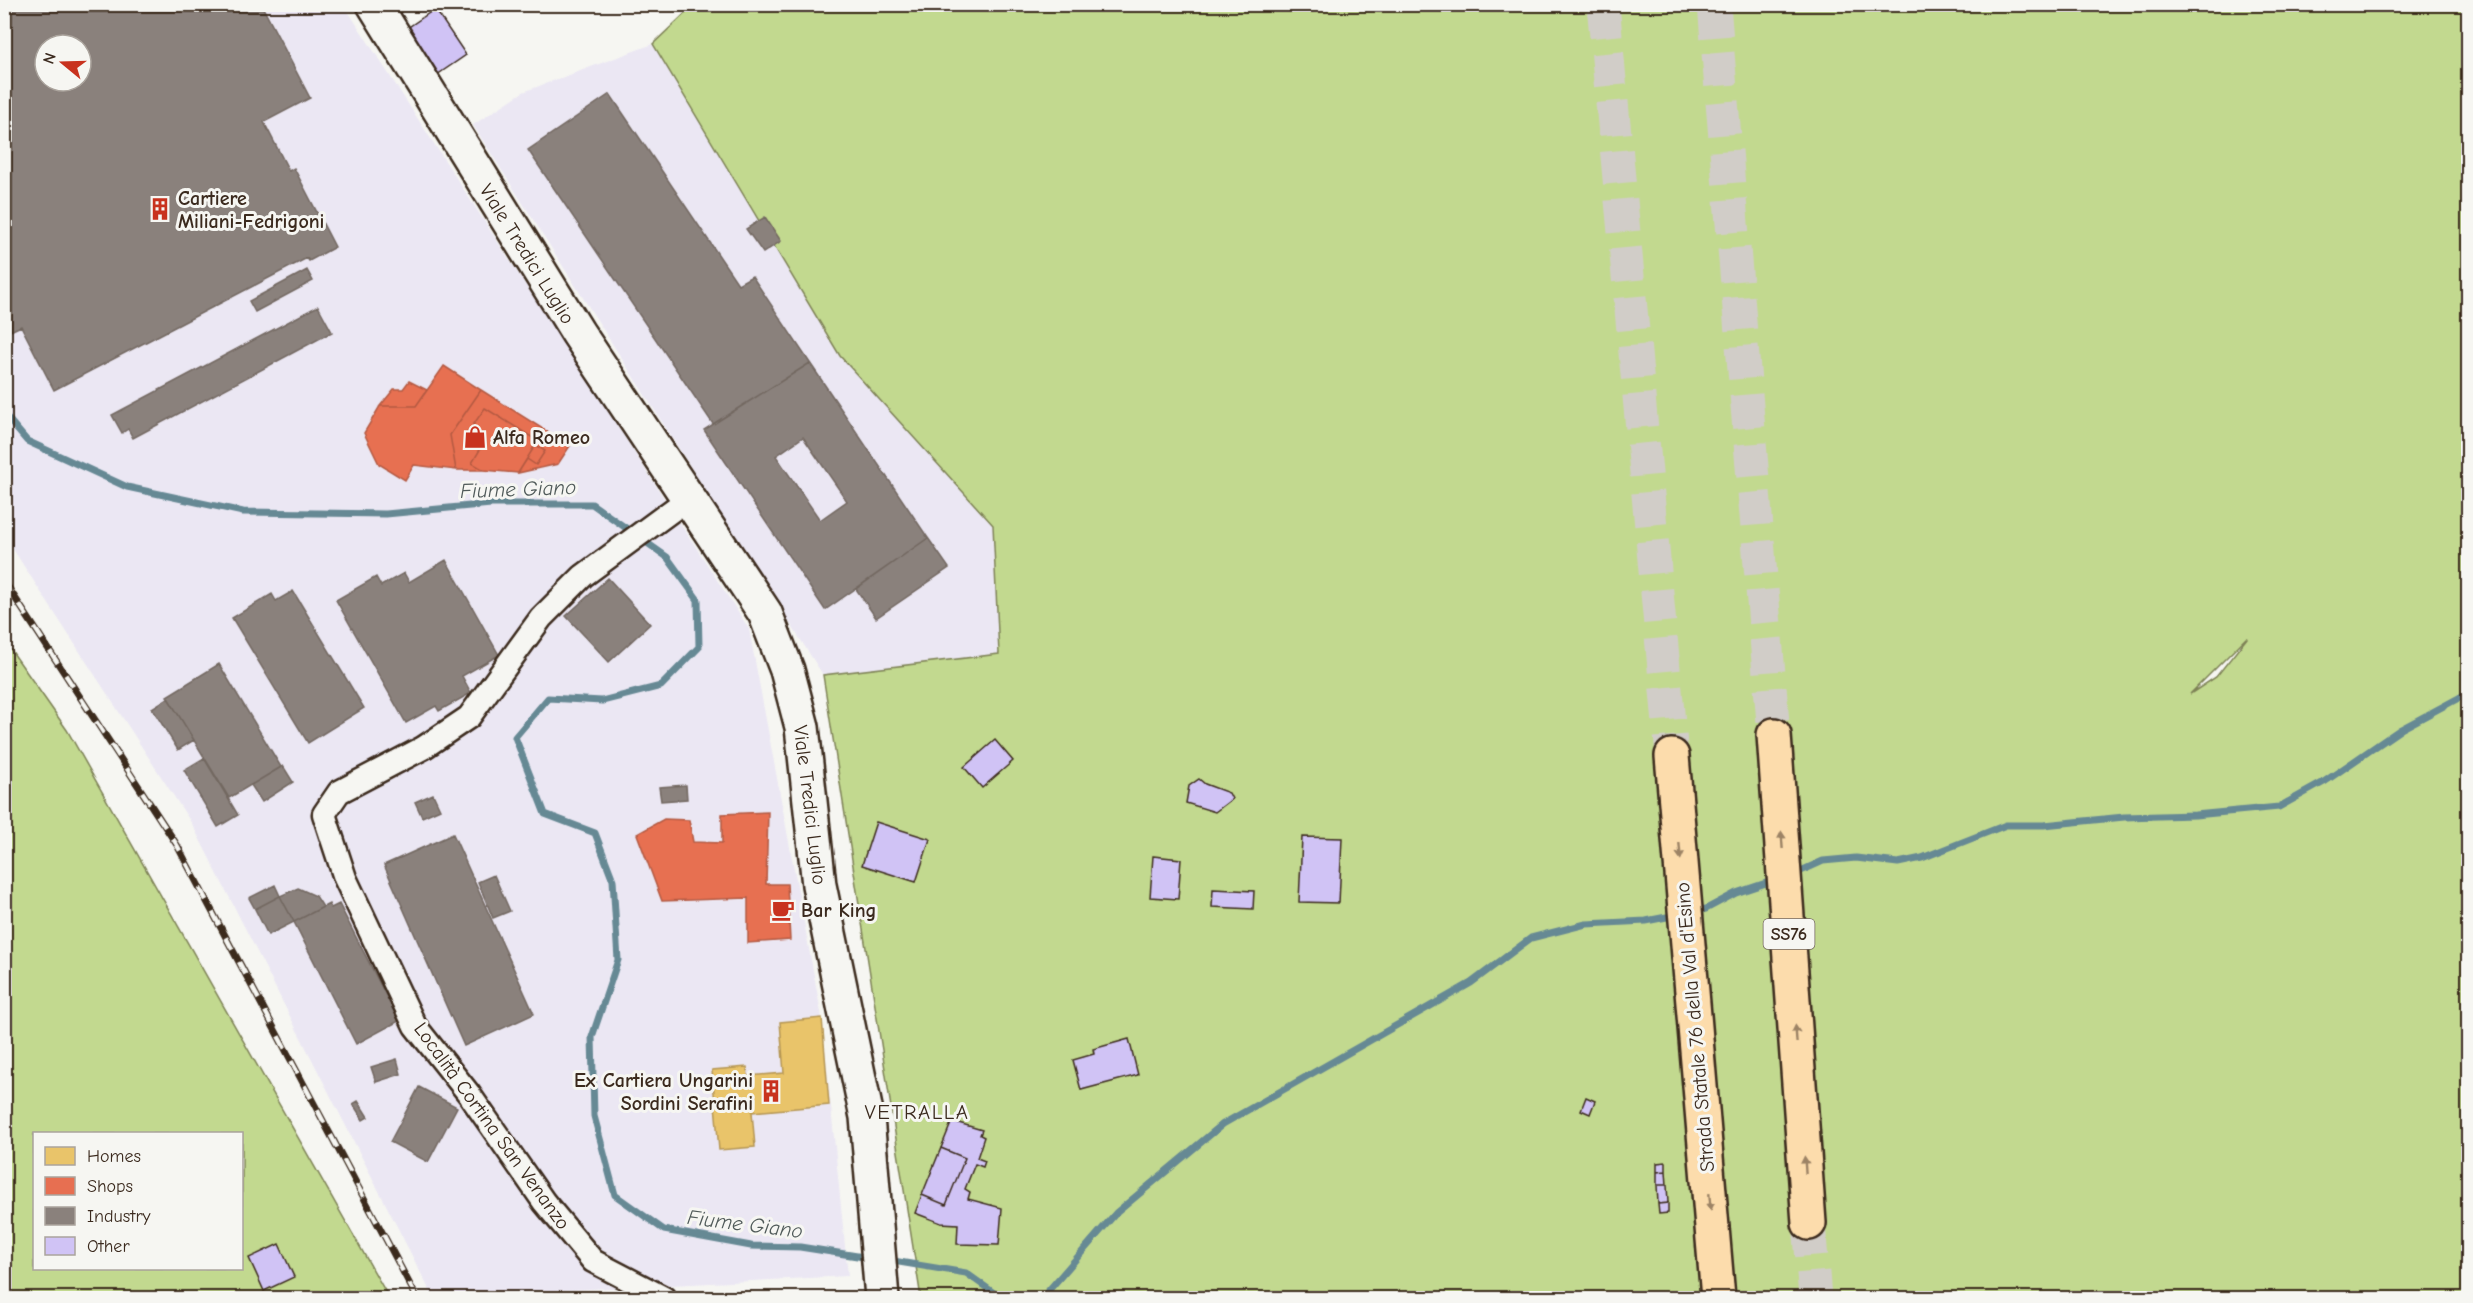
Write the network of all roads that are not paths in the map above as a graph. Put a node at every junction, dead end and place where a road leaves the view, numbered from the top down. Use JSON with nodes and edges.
{"nodes":[{"id":1,"x":374,"y":4,"type":"edge"},
{"id":2,"x":689,"y":498,"type":"junction"},
{"id":3,"x":1774,"y":735,"type":"tunnel mouth"},
{"id":4,"x":1672,"y":756,"type":"tunnel mouth"},
{"id":5,"x":1809,"y":1223,"type":"tunnel mouth"},
{"id":6,"x":881,"y":1288,"type":"edge"},
{"id":7,"x":664,"y":1299,"type":"edge"},
{"id":8,"x":1718,"y":1299,"type":"edge"}],
"edges":[{"from":1,"to":2,"type":"main road","name":"Viale Tredici Luglio"},
{"from":2,"to":6,"type":"main road","name":"Viale Tredici Luglio"},
{"from":2,"to":7,"type":"street","name":"Località Cortina San Venanzo"},
{"from":5,"to":3,"type":"highway","number":"SS76","one_way":true},
{"from":4,"to":8,"type":"highway","name":"Strada Statale 76 della Val d'Esino","one_way":true}]}
